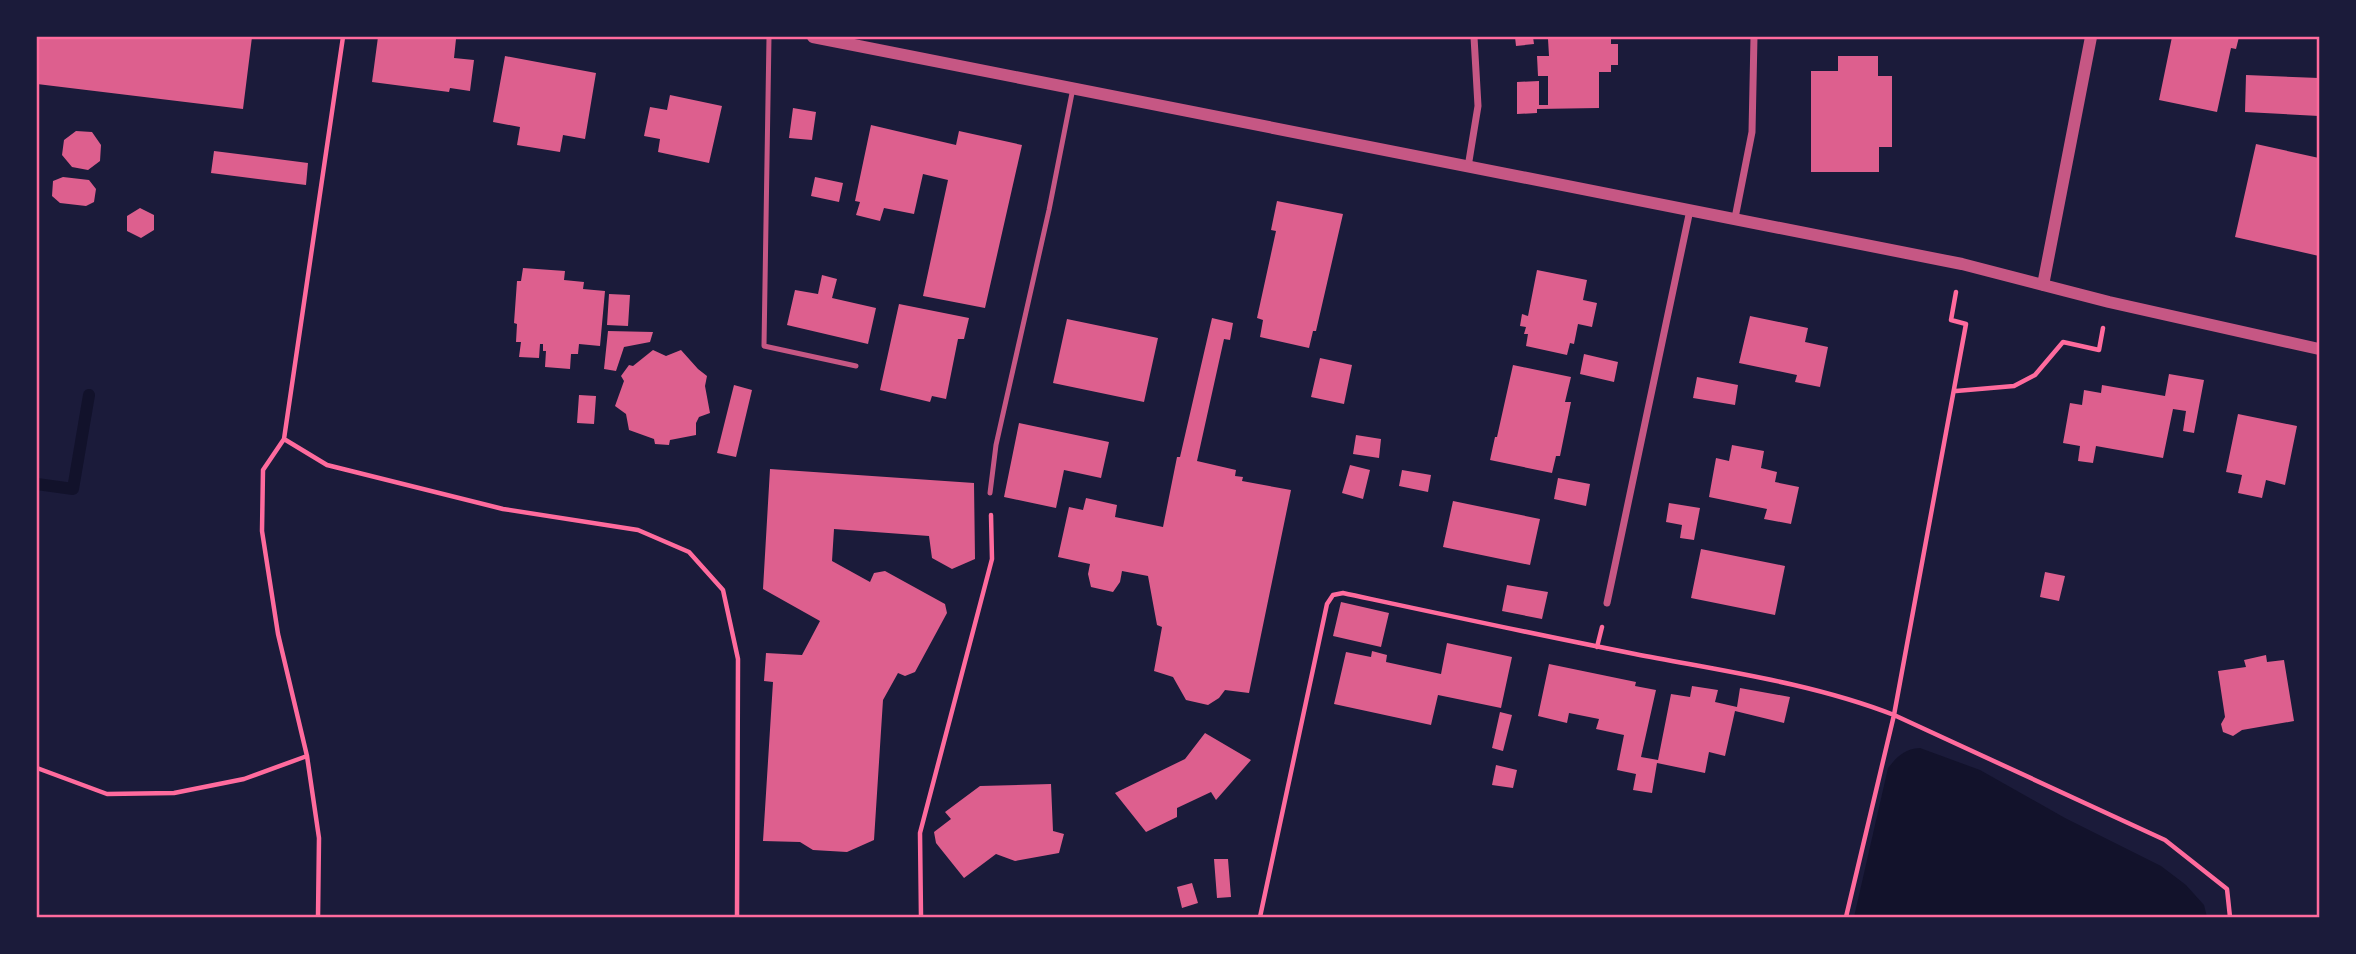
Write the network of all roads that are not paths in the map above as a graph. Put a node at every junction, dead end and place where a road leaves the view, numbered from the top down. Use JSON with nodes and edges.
{"nodes":[{"id":1,"x":769,"y":37,"type":"edge"},
{"id":2,"x":813,"y":37,"type":"edge"},
{"id":3,"x":1474,"y":37,"type":"edge"},
{"id":4,"x":1754,"y":37,"type":"edge"},
{"id":5,"x":2091,"y":37,"type":"edge"},
{"id":6,"x":1073,"y":88,"type":"junction"},
{"id":7,"x":1468,"y":168,"type":"junction"},
{"id":8,"x":1690,"y":209,"type":"junction"},
{"id":9,"x":1735,"y":218,"type":"junction"},
{"id":10,"x":2043,"y":285,"type":"junction"},
{"id":11,"x":2319,"y":349,"type":"edge"},
{"id":12,"x":856,"y":366,"type":"dead end"},
{"id":13,"x":990,"y":493,"type":"road end"},
{"id":14,"x":1607,"y":603,"type":"dead end"}],
"edges":[{"from":1,"to":12,"type":"lane"},
{"from":2,"to":6,"type":"street"},
{"from":3,"to":7,"type":"street"},
{"from":4,"to":9,"type":"street"},
{"from":5,"to":10,"type":"street"},
{"from":6,"to":7,"type":"street"},
{"from":6,"to":13,"type":"lane"},
{"from":7,"to":8,"type":"street"},
{"from":8,"to":9,"type":"street"},
{"from":8,"to":14,"type":"street"},
{"from":9,"to":10,"type":"street"},
{"from":10,"to":11,"type":"street"}]}
